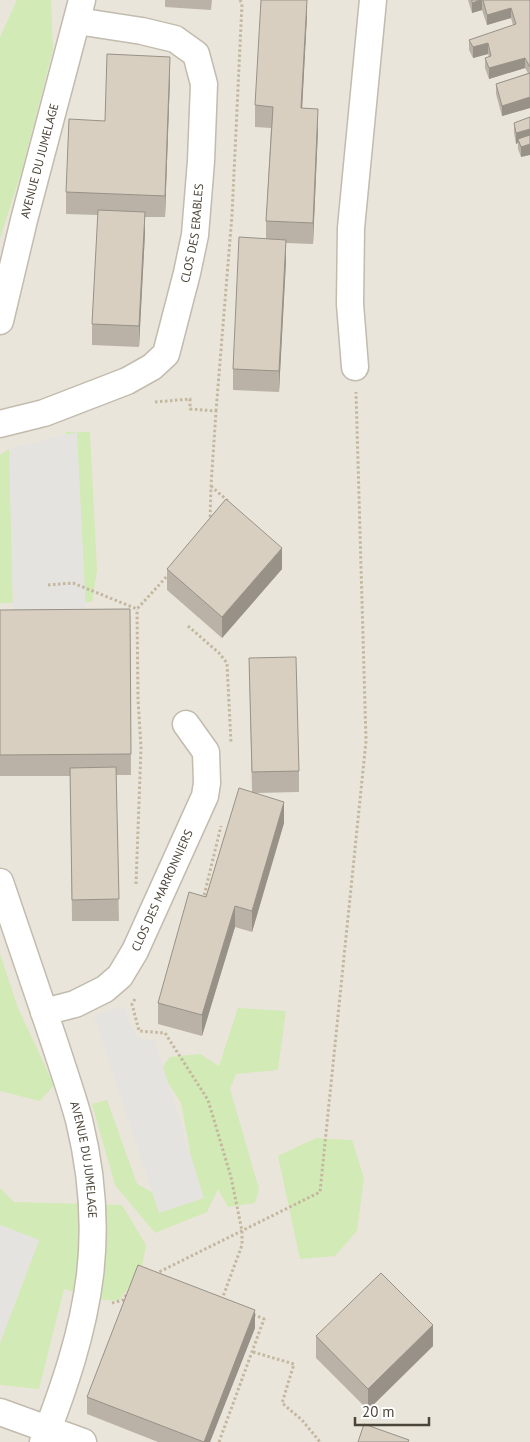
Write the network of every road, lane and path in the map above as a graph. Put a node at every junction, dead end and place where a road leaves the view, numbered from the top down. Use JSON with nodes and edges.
{"nodes":[{"id":1,"x":240,"y":0,"type":"edge"},
{"id":2,"x":373,"y":0,"type":"edge"},
{"id":3,"x":79,"y":11,"type":"edge"},
{"id":4,"x":2,"y":295,"type":"edge"},
{"id":5,"x":0,"y":321,"type":"edge"},
{"id":6,"x":356,"y":367,"type":"joint"},
{"id":7,"x":155,"y":402,"type":"dead end"},
{"id":8,"x":216,"y":411,"type":"junction"},
{"id":9,"x":0,"y":424,"type":"edge"},
{"id":10,"x":211,"y":486,"type":"junction"},
{"id":11,"x":232,"y":505,"type":"edge"},
{"id":12,"x":210,"y":526,"type":"edge"},
{"id":13,"x":174,"y":568,"type":"edge"},
{"id":14,"x":48,"y":586,"type":"dead end"},
{"id":15,"x":137,"y":609,"type":"junction"},
{"id":16,"x":188,"y":626,"type":"dead end"},
{"id":17,"x":186,"y":724,"type":"dead end"},
{"id":18,"x":232,"y":748,"type":"dead end"},
{"id":19,"x":223,"y":819,"type":"dead end"},
{"id":20,"x":0,"y":882,"type":"edge"},
{"id":21,"x":156,"y":903,"type":"junction"},
{"id":22,"x":202,"y":904,"type":"edge"},
{"id":23,"x":136,"y":997,"type":"dead end"},
{"id":24,"x":44,"y":1012,"type":"junction"},
{"id":25,"x":242,"y":1231,"type":"junction"},
{"id":26,"x":160,"y":1279,"type":"edge"},
{"id":27,"x":131,"y":1286,"type":"edge"},
{"id":28,"x":212,"y":1299,"type":"edge"},
{"id":29,"x":221,"y":1302,"type":"junction"},
{"id":30,"x":229,"y":1306,"type":"edge"},
{"id":31,"x":83,"y":1311,"type":"junction"},
{"id":32,"x":247,"y":1312,"type":"edge"},
{"id":33,"x":253,"y":1352,"type":"junction"},
{"id":34,"x":0,"y":1412,"type":"edge"},
{"id":35,"x":45,"y":1436,"type":"edge"},
{"id":36,"x":83,"y":1442,"type":"edge"},
{"id":37,"x":219,"y":1442,"type":"edge"},
{"id":38,"x":320,"y":1442,"type":"edge"}],
"edges":[{"from":1,"to":8,"type":"path"},
{"from":2,"to":6,"type":"street"},
{"from":3,"to":4,"type":"street","name":"AVENUE DU JUMELAGE"},
{"from":3,"to":9,"type":"street","name":"CLOS DES ERABLES"},
{"from":4,"to":5,"type":"street","name":"AVENUE DU JUMELAGE"},
{"from":6,"to":25,"type":"path"},
{"from":7,"to":8,"type":"path"},
{"from":8,"to":10,"type":"path"},
{"from":10,"to":11,"type":"path"},
{"from":10,"to":12,"type":"path"},
{"from":13,"to":15,"type":"path"},
{"from":14,"to":15,"type":"path"},
{"from":15,"to":21,"type":"path"},
{"from":16,"to":18,"type":"path"},
{"from":17,"to":21,"type":"street","name":"CLOS DES MARRONNIERS"},
{"from":19,"to":22,"type":"path"},
{"from":20,"to":24,"type":"street","name":"AVENUE DU JUMELAGE"},
{"from":21,"to":24,"type":"street","name":"CLOS DES MARRONNIERS"},
{"from":23,"to":25,"type":"path"},
{"from":24,"to":31,"type":"street","name":"AVENUE DU JUMELAGE"},
{"from":25,"to":26,"type":"path"},
{"from":25,"to":29,"type":"path"},
{"from":27,"to":31,"type":"path"},
{"from":28,"to":29,"type":"path"},
{"from":29,"to":30,"type":"path"},
{"from":31,"to":35,"type":"street","name":"AVENUE DU JUMELAGE"},
{"from":32,"to":33,"type":"path"},
{"from":33,"to":37,"type":"path"},
{"from":33,"to":38,"type":"path"},
{"from":34,"to":35,"type":"street"},
{"from":35,"to":36,"type":"street"}]}
